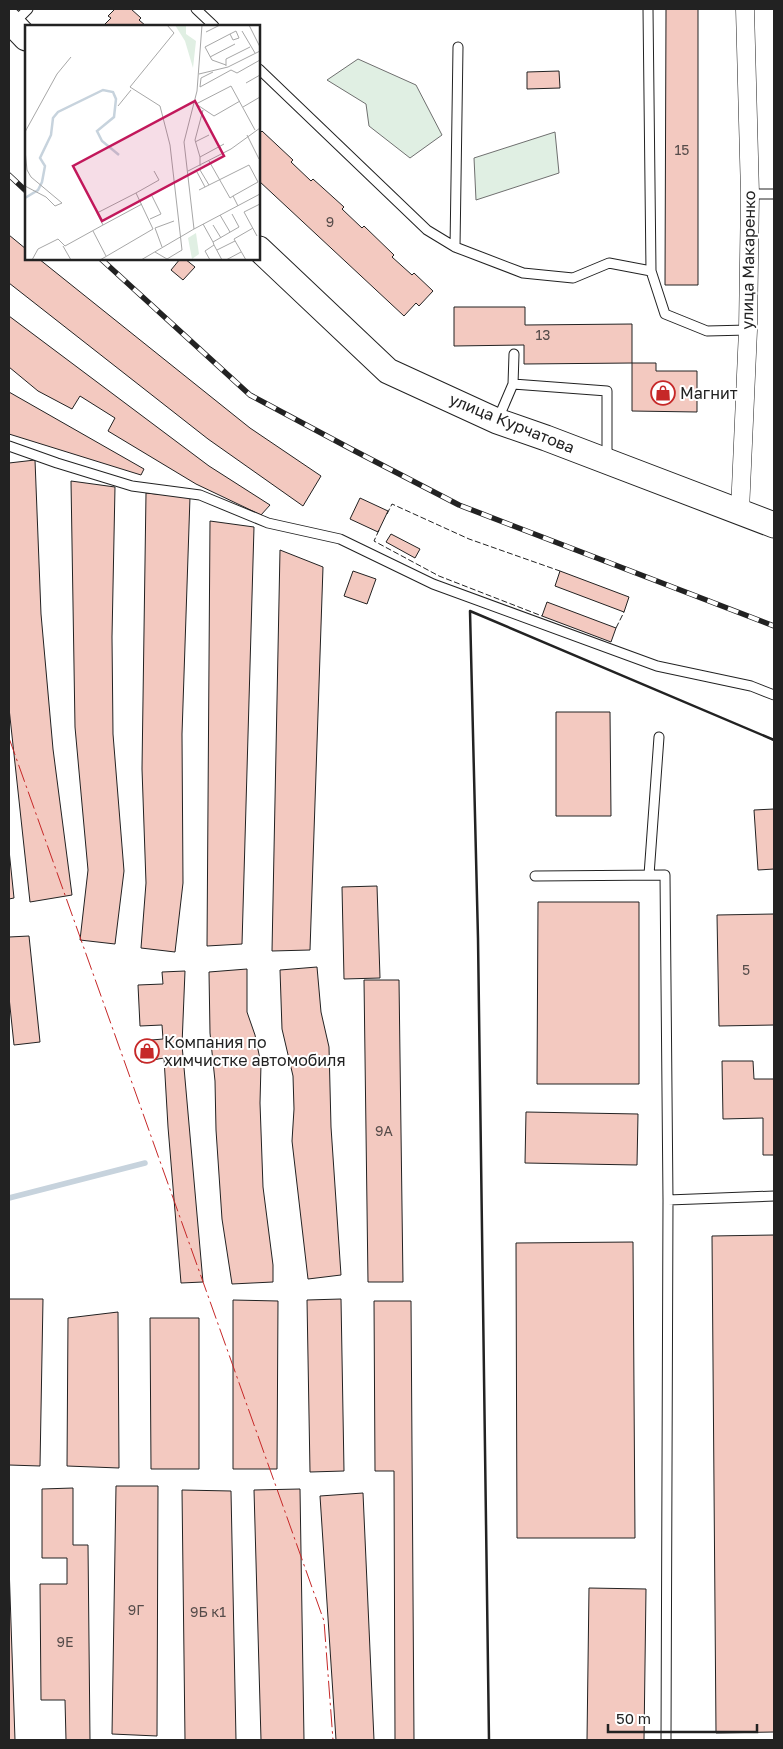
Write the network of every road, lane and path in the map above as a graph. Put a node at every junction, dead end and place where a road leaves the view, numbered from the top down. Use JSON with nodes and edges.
{"nodes":[{"id":1,"x":196,"y":9,"type":"edge"},
{"id":2,"x":648,"y":9,"type":"edge"},
{"id":3,"x":745,"y":9,"type":"edge"},
{"id":4,"x":213,"y":25,"type":"edge"},
{"id":5,"x":458,"y":48,"type":"dead end"},
{"id":6,"x":260,"y":70,"type":"edge"},
{"id":7,"x":750,"y":194,"type":"junction"},
{"id":8,"x":774,"y":194,"type":"edge"},
{"id":9,"x":455,"y":247,"type":"junction"},
{"id":10,"x":260,"y":250,"type":"edge"},
{"id":11,"x":651,"y":272,"type":"junction"},
{"id":12,"x":748,"y":330,"type":"junction"},
{"id":13,"x":514,"y":354,"type":"dead end"},
{"id":14,"x":513,"y":384,"type":"junction"},
{"id":15,"x":497,"y":421,"type":"junction"},
{"id":16,"x":9,"y":446,"type":"edge"},
{"id":17,"x":607,"y":460,"type":"junction"},
{"id":18,"x":740,"y":511,"type":"junction"},
{"id":19,"x":774,"y":525,"type":"edge"},
{"id":20,"x":774,"y":695,"type":"edge"},
{"id":21,"x":659,"y":737,"type":"dead end"},
{"id":22,"x":649,"y":875,"type":"junction"},
{"id":23,"x":535,"y":876,"type":"dead end"},
{"id":24,"x":774,"y":1196,"type":"edge"},
{"id":25,"x":668,"y":1200,"type":"junction"},
{"id":26,"x":666,"y":1740,"type":"edge"}],
"edges":[{"from":1,"to":4,"type":"lane"},
{"from":2,"to":11,"type":"lane"},
{"from":3,"to":7,"type":"street","name":"улица Макаренко"},
{"from":5,"to":9,"type":"lane"},
{"from":6,"to":9,"type":"lane"},
{"from":7,"to":8,"type":"lane"},
{"from":7,"to":12,"type":"street","name":"улица Макаренко"},
{"from":9,"to":11,"type":"lane"},
{"from":10,"to":15,"type":"main road","name":"улица Курчатова"},
{"from":11,"to":12,"type":"lane"},
{"from":12,"to":18,"type":"street","name":"улица Макаренко"},
{"from":13,"to":14,"type":"lane"},
{"from":14,"to":15,"type":"lane"},
{"from":14,"to":17,"type":"lane"},
{"from":15,"to":17,"type":"main road","name":"улица Курчатова"},
{"from":16,"to":20,"type":"lane"},
{"from":17,"to":18,"type":"main road","name":"улица Курчатова"},
{"from":18,"to":19,"type":"main road","name":"улица Курчатова"},
{"from":21,"to":22,"type":"lane"},
{"from":22,"to":23,"type":"lane"},
{"from":22,"to":25,"type":"lane"},
{"from":24,"to":25,"type":"lane"},
{"from":25,"to":26,"type":"lane"}]}
